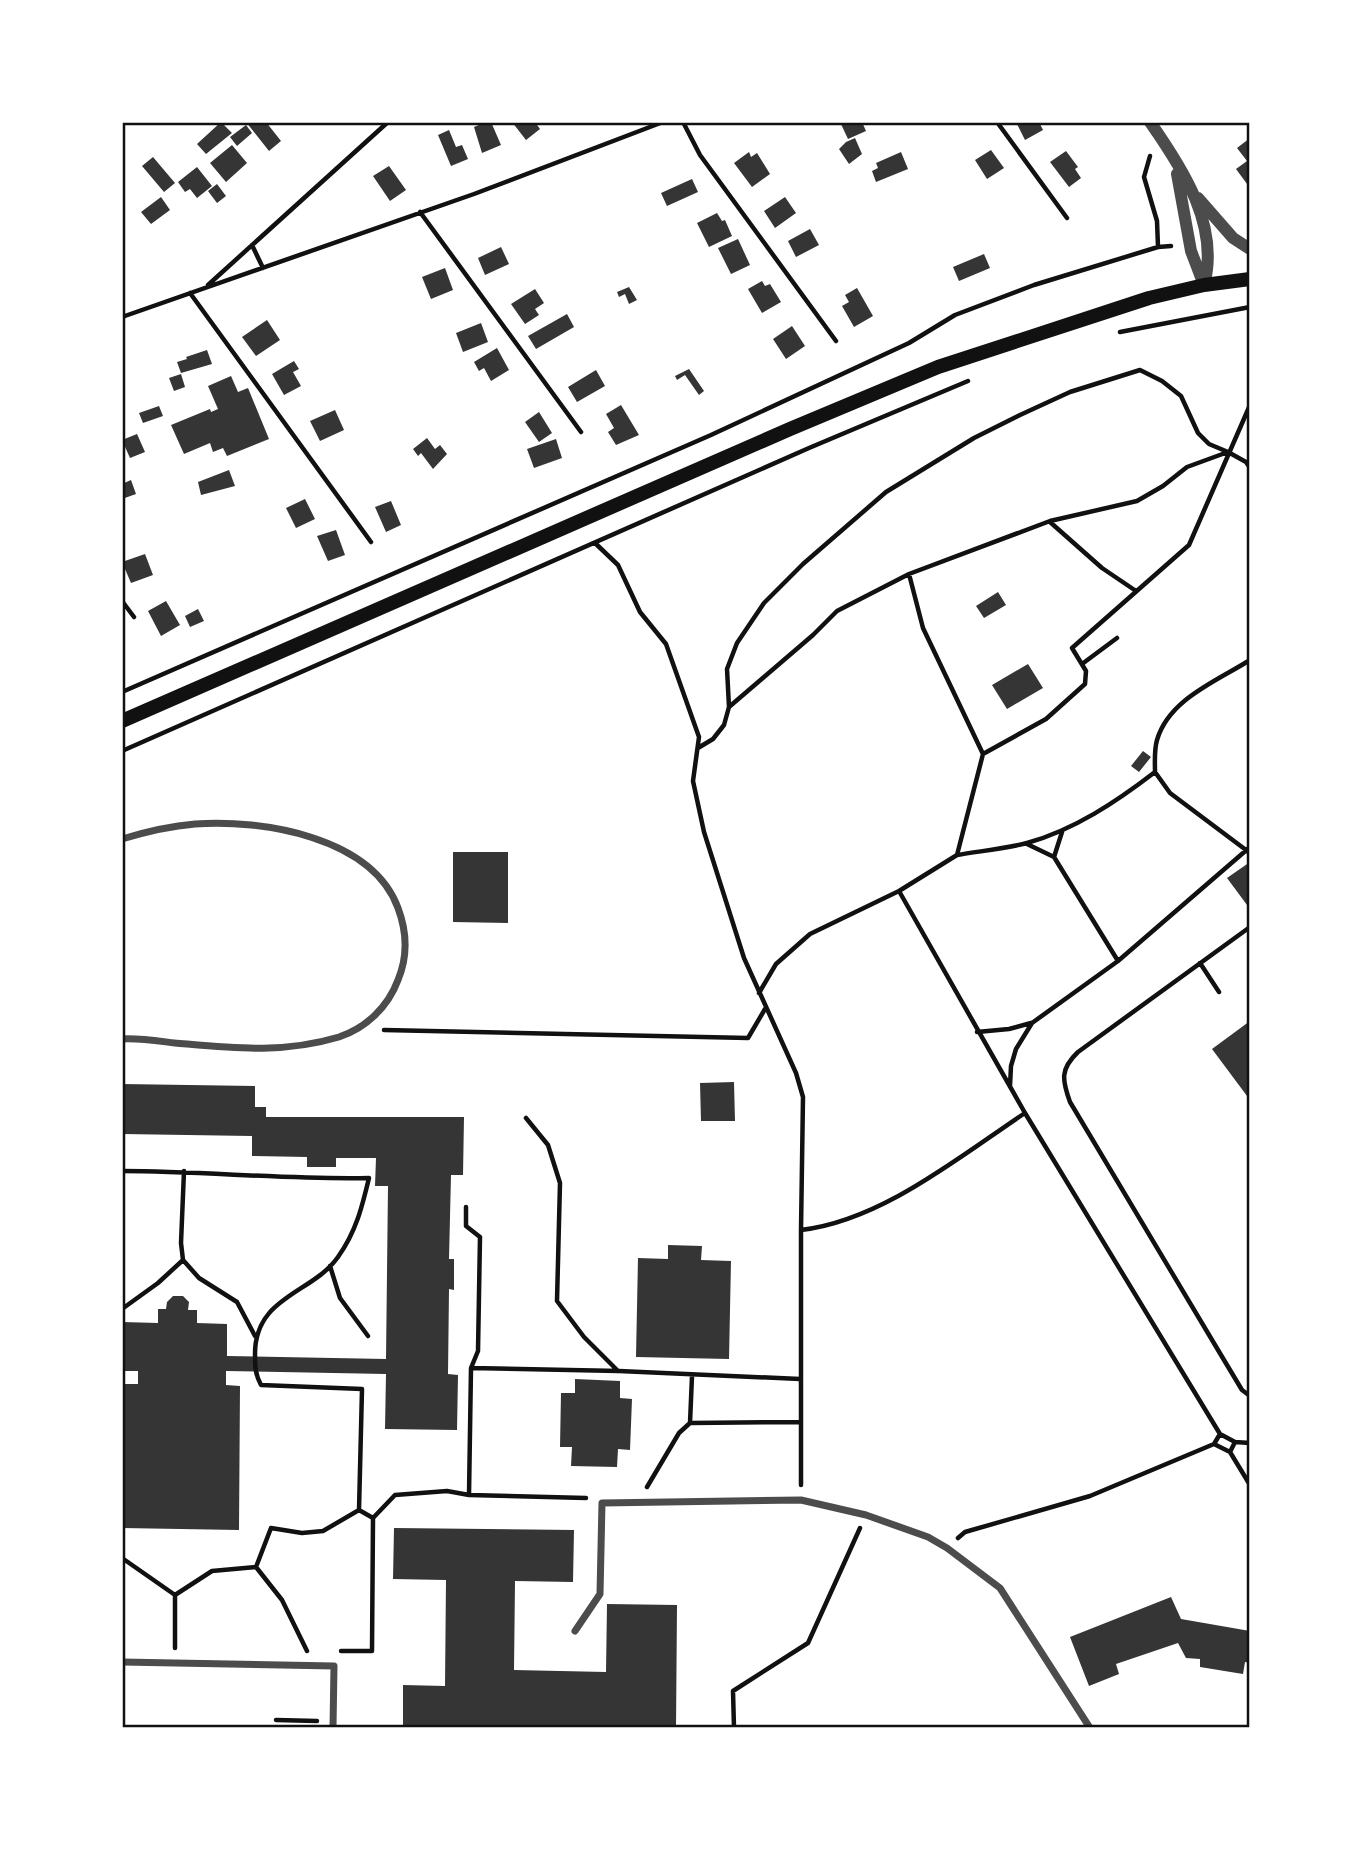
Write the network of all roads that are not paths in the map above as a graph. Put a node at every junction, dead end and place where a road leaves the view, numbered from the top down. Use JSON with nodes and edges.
{"nodes":[{"id":1,"x":1153,"y":127,"type":"edge"},
{"id":2,"x":1172,"y":157,"type":"junction"},
{"id":3,"x":1191,"y":190,"type":"junction"},
{"id":4,"x":1250,"y":249,"type":"edge"},
{"id":5,"x":1250,"y":279,"type":"edge"},
{"id":6,"x":1204,"y":285,"type":"junction"},
{"id":7,"x":122,"y":721,"type":"edge"},
{"id":8,"x":122,"y":839,"type":"edge"},
{"id":9,"x":122,"y":1038,"type":"edge"},
{"id":10,"x":575,"y":1631,"type":"dead end"},
{"id":11,"x":122,"y":1662,"type":"edge"},
{"id":12,"x":333,"y":1724,"type":"edge"},
{"id":13,"x":1090,"y":1727,"type":"edge"}],
"edges":[{"from":1,"to":2,"type":"street"},
{"from":2,"to":3,"type":"street"},
{"from":2,"to":6,"type":"street"},
{"from":3,"to":4,"type":"street"},
{"from":3,"to":6,"type":"street"},
{"from":5,"to":6,"type":"main road"},
{"from":6,"to":7,"type":"main road"},
{"from":8,"to":9,"type":"street"},
{"from":10,"to":13,"type":"street"},
{"from":11,"to":12,"type":"street"}]}
